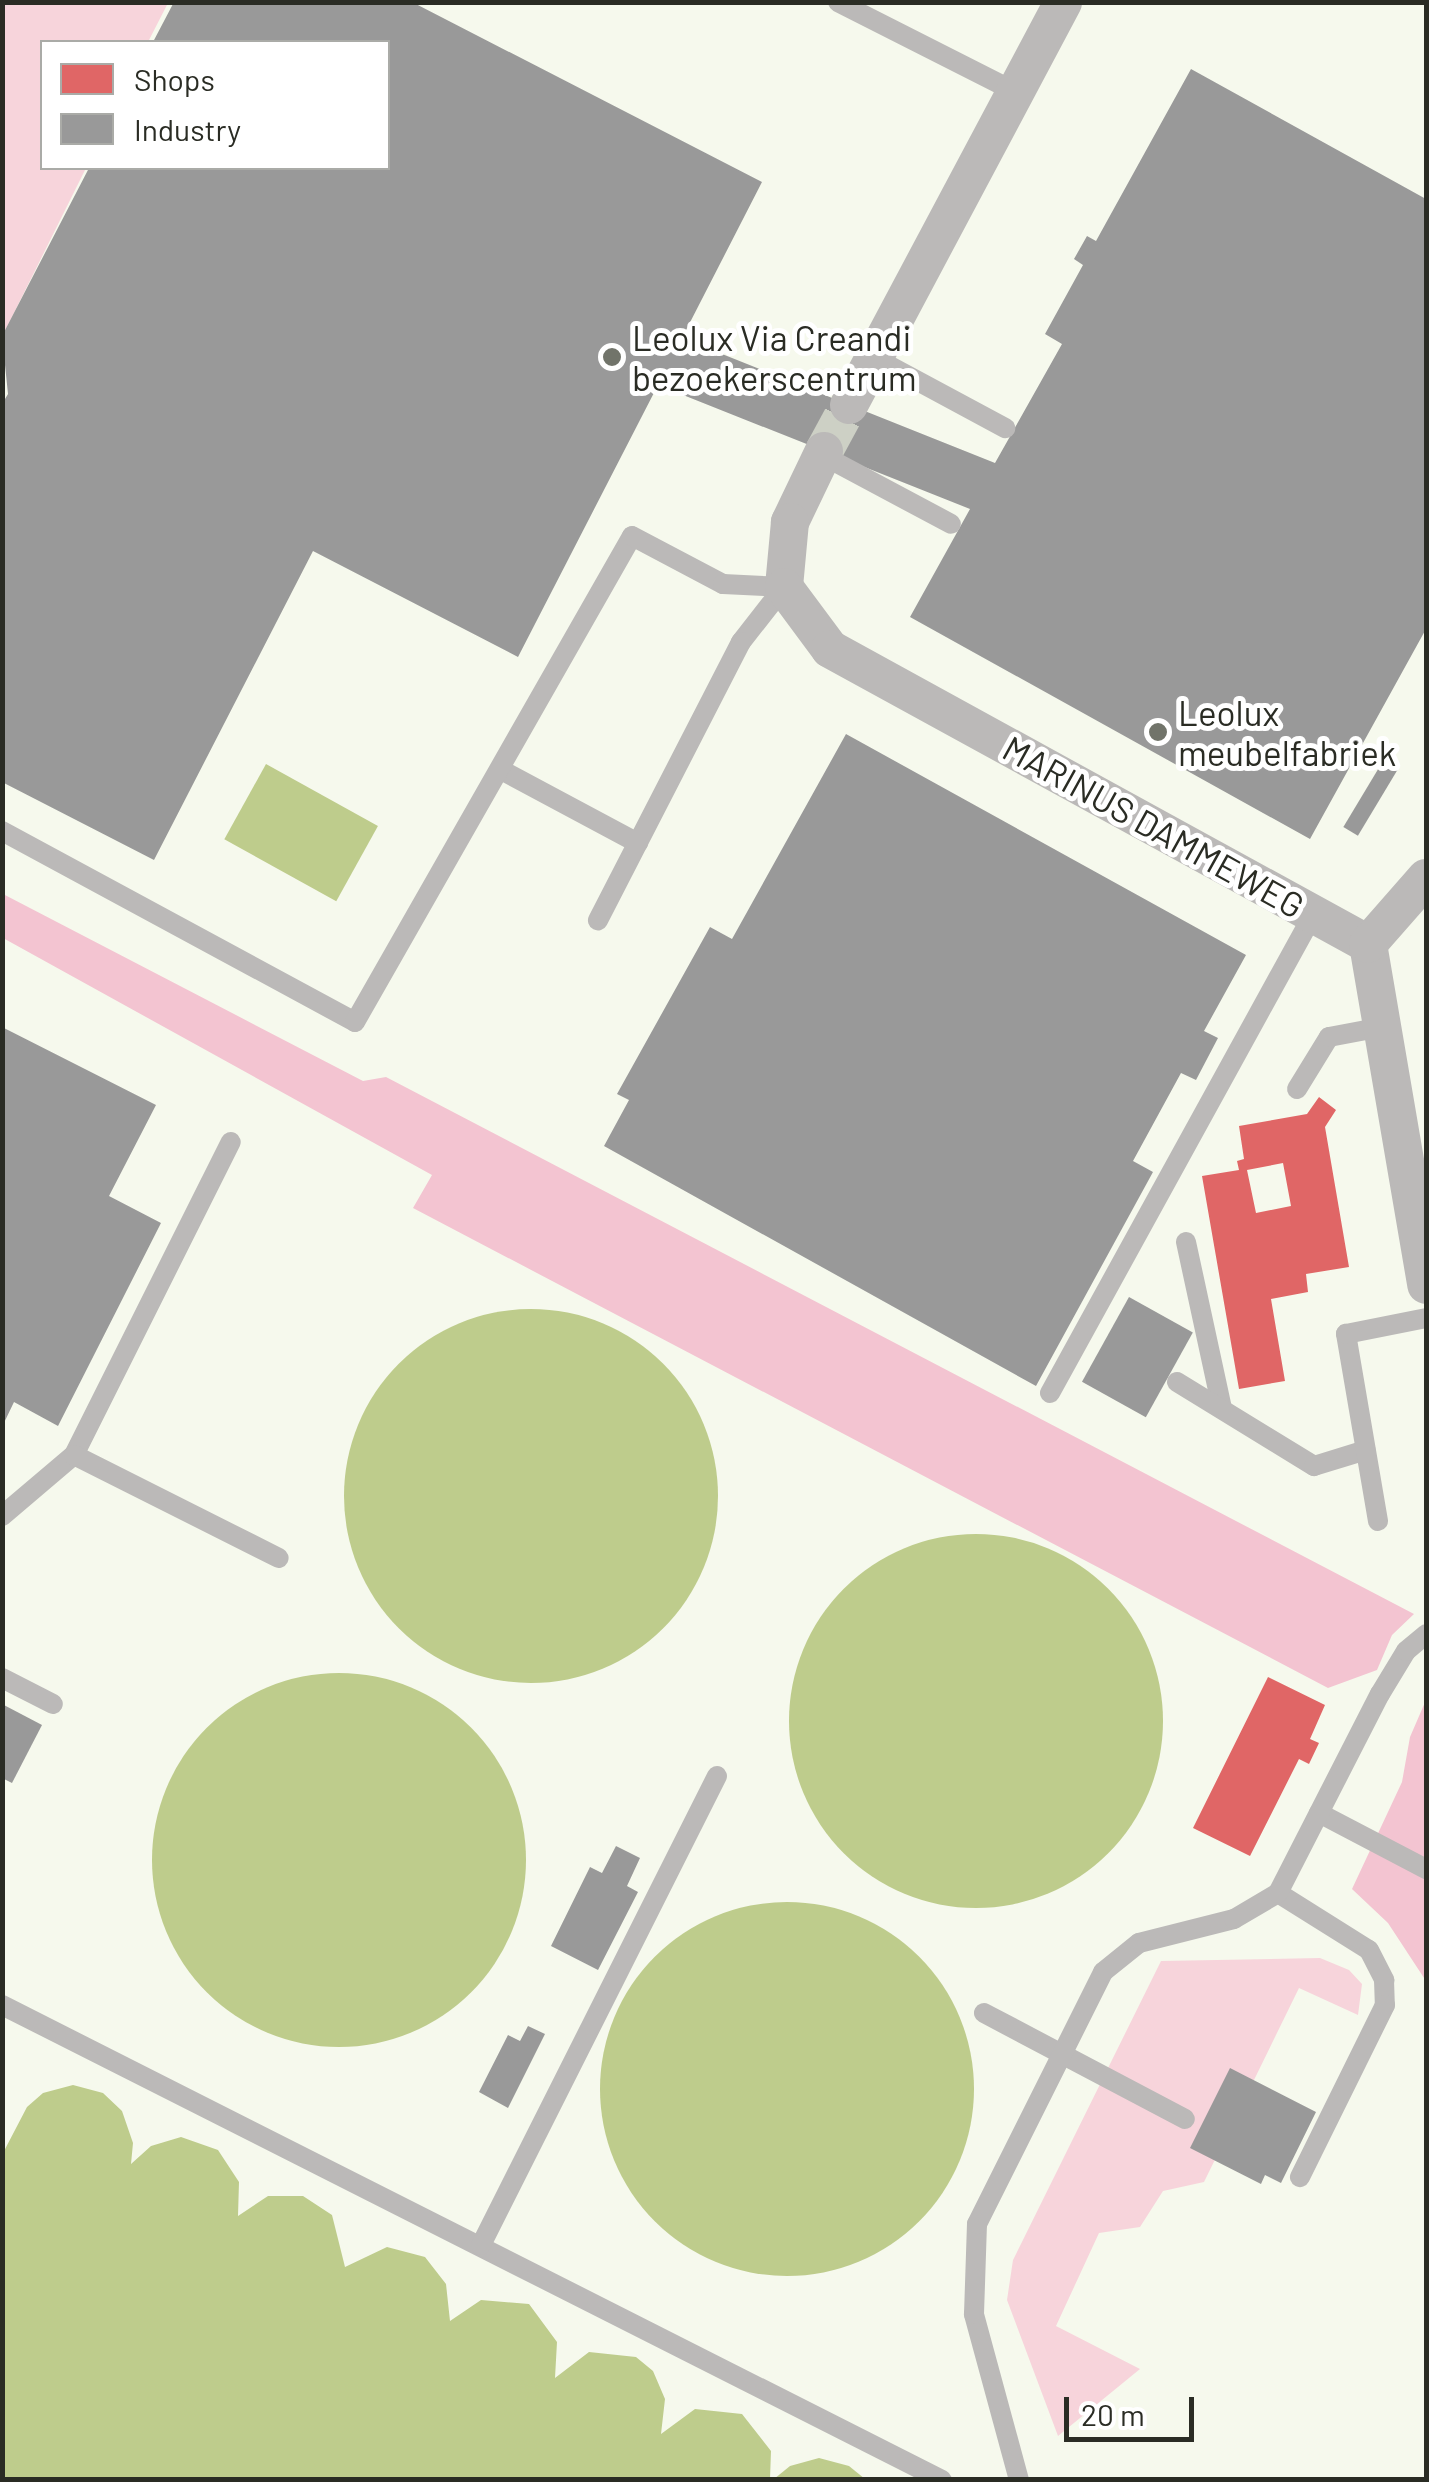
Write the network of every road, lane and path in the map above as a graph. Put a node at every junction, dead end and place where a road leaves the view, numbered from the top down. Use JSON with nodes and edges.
{"nodes":[{"id":1,"x":838,"y":2,"type":"edge"},
{"id":2,"x":1063,"y":2,"type":"edge"},
{"id":3,"x":1016,"y":93,"type":"junction"},
{"id":4,"x":875,"y":358,"type":"junction"},
{"id":5,"x":850,"y":405,"type":"tunnel mouth"},
{"id":6,"x":1005,"y":428,"type":"dead end"},
{"id":7,"x":823,"y":453,"type":"joint"},
{"id":8,"x":951,"y":524,"type":"dead end"},
{"id":9,"x":784,"y":587,"type":"junction"},
{"id":10,"x":503,"y":771,"type":"junction"},
{"id":11,"x":2,"y":831,"type":"edge"},
{"id":12,"x":638,"y":843,"type":"junction"},
{"id":13,"x":1426,"y":878,"type":"edge"},
{"id":14,"x":1314,"y":913,"type":"junction"},
{"id":15,"x":598,"y":920,"type":"dead end"},
{"id":16,"x":1368,"y":944,"type":"junction"},
{"id":17,"x":1382,"y":1027,"type":"junction"},
{"id":18,"x":1297,"y":1089,"type":"dead end"},
{"id":19,"x":231,"y":1142,"type":"dead end"},
{"id":20,"x":1186,"y":1242,"type":"dead end"},
{"id":21,"x":1426,"y":1284,"type":"edge"},
{"id":22,"x":1426,"y":1318,"type":"edge"},
{"id":23,"x":1177,"y":1382,"type":"dead end"},
{"id":24,"x":1050,"y":1394,"type":"dead end"},
{"id":25,"x":1222,"y":1409,"type":"junction"},
{"id":26,"x":1366,"y":1450,"type":"junction"},
{"id":27,"x":74,"y":1455,"type":"junction"},
{"id":28,"x":2,"y":1516,"type":"edge"},
{"id":29,"x":1378,"y":1521,"type":"dead end"},
{"id":30,"x":279,"y":1558,"type":"dead end"},
{"id":31,"x":1426,"y":1634,"type":"edge"},
{"id":32,"x":2,"y":1678,"type":"edge"},
{"id":33,"x":53,"y":1704,"type":"dead end"},
{"id":34,"x":717,"y":1776,"type":"dead end"},
{"id":35,"x":1319,"y":1814,"type":"junction"},
{"id":36,"x":1426,"y":1869,"type":"edge"},
{"id":37,"x":1278,"y":1893,"type":"junction"},
{"id":38,"x":2,"y":2005,"type":"edge"},
{"id":39,"x":984,"y":2013,"type":"dead end"},
{"id":40,"x":1062,"y":2054,"type":"junction"},
{"id":41,"x":1185,"y":2119,"type":"dead end"},
{"id":42,"x":1300,"y":2176,"type":"dead end"},
{"id":43,"x":481,"y":2245,"type":"junction"},
{"id":44,"x":942,"y":2480,"type":"edge"},
{"id":45,"x":1019,"y":2480,"type":"edge"}],
"edges":[{"from":1,"to":3,"type":"lane"},
{"from":2,"to":3,"type":"street"},
{"from":3,"to":4,"type":"street"},
{"from":4,"to":5,"type":"street"},
{"from":4,"to":6,"type":"lane"},
{"from":7,"to":8,"type":"lane"},
{"from":7,"to":9,"type":"street"},
{"from":9,"to":10,"type":"lane"},
{"from":9,"to":12,"type":"lane"},
{"from":9,"to":14,"type":"street","name":"MARINUS DAMMEWEG"},
{"from":10,"to":11,"type":"lane"},
{"from":10,"to":12,"type":"lane"},
{"from":12,"to":15,"type":"lane"},
{"from":13,"to":16,"type":"street"},
{"from":14,"to":16,"type":"street","name":"MARINUS DAMMEWEG"},
{"from":14,"to":24,"type":"lane"},
{"from":16,"to":17,"type":"street"},
{"from":17,"to":18,"type":"lane"},
{"from":17,"to":21,"type":"street"},
{"from":19,"to":27,"type":"lane"},
{"from":20,"to":25,"type":"lane"},
{"from":22,"to":26,"type":"lane"},
{"from":23,"to":25,"type":"lane"},
{"from":25,"to":26,"type":"lane"},
{"from":26,"to":29,"type":"lane"},
{"from":27,"to":28,"type":"lane"},
{"from":27,"to":30,"type":"lane"},
{"from":31,"to":35,"type":"lane"},
{"from":32,"to":33,"type":"lane"},
{"from":34,"to":43,"type":"lane"},
{"from":35,"to":36,"type":"lane"},
{"from":35,"to":37,"type":"lane"},
{"from":37,"to":40,"type":"lane"},
{"from":37,"to":42,"type":"lane"},
{"from":38,"to":43,"type":"lane"},
{"from":39,"to":40,"type":"lane"},
{"from":40,"to":41,"type":"lane"},
{"from":40,"to":45,"type":"lane"},
{"from":43,"to":44,"type":"lane"}]}
